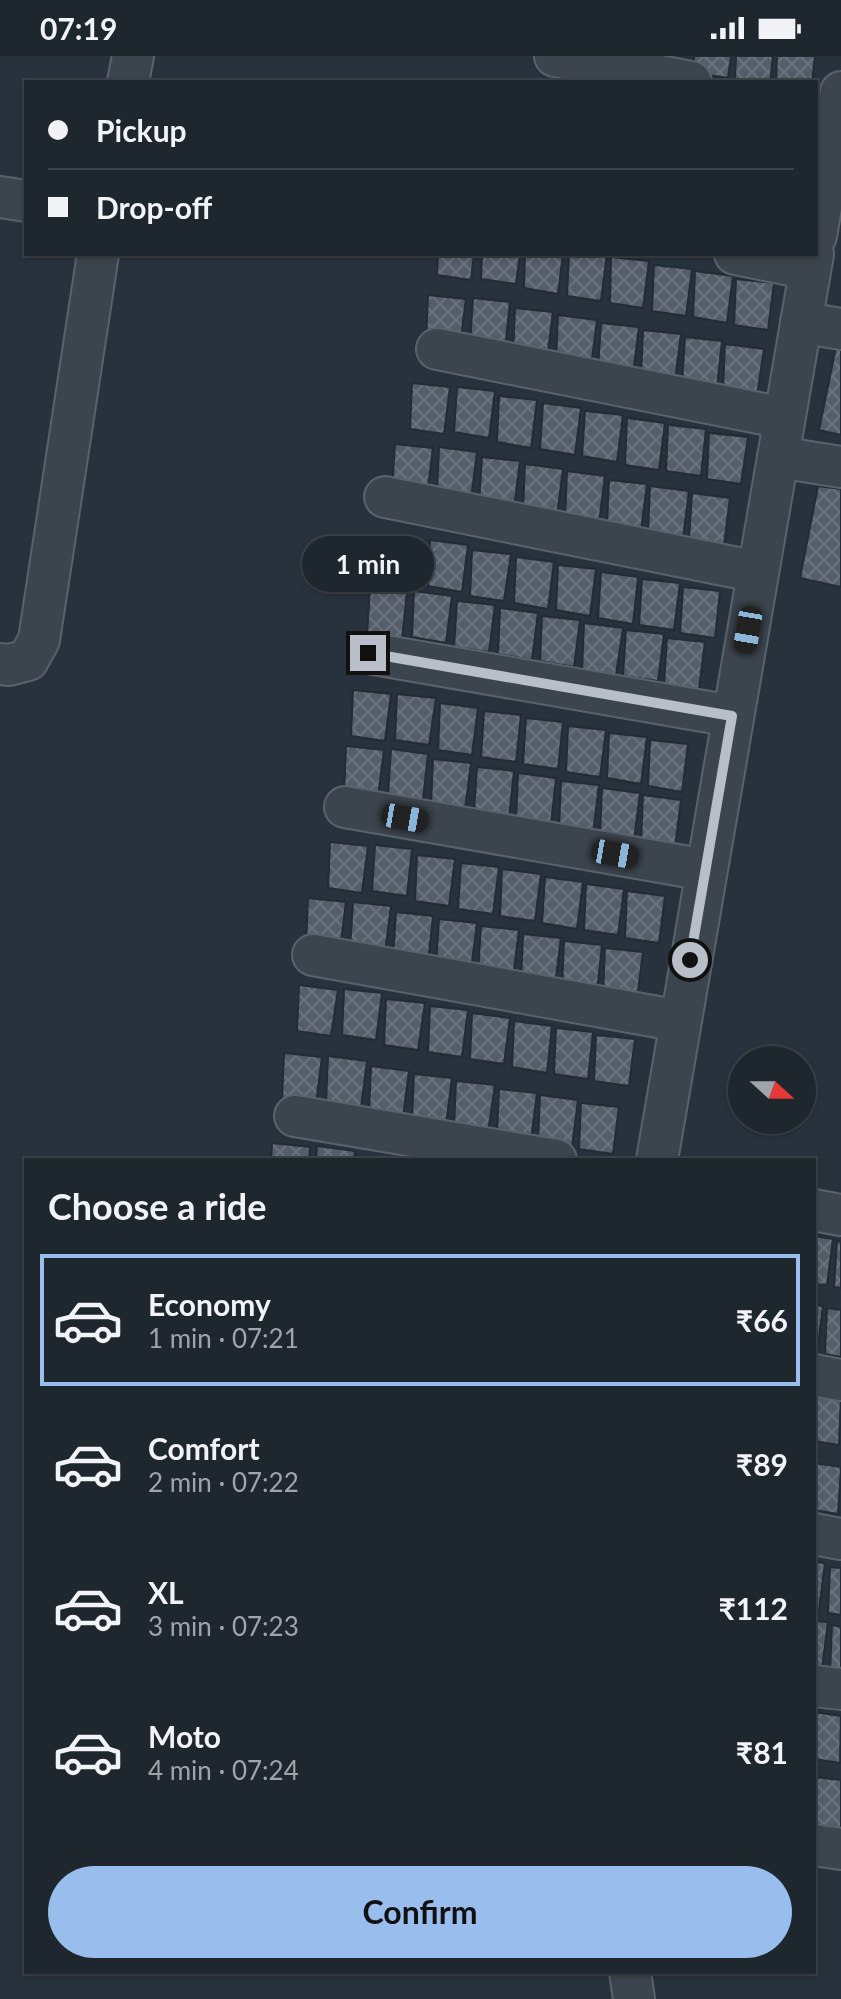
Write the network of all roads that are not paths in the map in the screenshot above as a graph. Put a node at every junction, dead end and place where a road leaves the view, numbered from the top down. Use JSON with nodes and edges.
{"nodes":[{"id":1,"x":133,"y":56,"type":"edge"},
{"id":2,"x":555,"y":56,"type":"edge"},
{"id":3,"x":128,"y":80,"type":"edge"},
{"id":4,"x":681,"y":80,"type":"edge"},
{"id":5,"x":832,"y":103,"type":"edge"},
{"id":6,"x":834,"y":180,"type":"edge"},
{"id":7,"x":0,"y":197,"type":"edge"},
{"id":8,"x":24,"y":201,"type":"edge"},
{"id":9,"x":818,"y":236,"type":"edge"},
{"id":10,"x":98,"y":256,"type":"edge"},
{"id":11,"x":812,"y":256,"type":"edge"},
{"id":12,"x":801,"y":322,"type":"junction"},
{"id":13,"x":841,"y":329,"type":"edge"},
{"id":14,"x":437,"y":349,"type":"dead end"},
{"id":15,"x":781,"y":438,"type":"junction"},
{"id":16,"x":841,"y":467,"type":"edge"},
{"id":17,"x":385,"y":497,"type":"dead end"},
{"id":18,"x":758,"y":572,"type":"junction"},
{"id":19,"x":368,"y":653,"type":"dead end"},
{"id":20,"x":0,"y":664,"type":"edge"},
{"id":21,"x":732,"y":716,"type":"junction"},
{"id":22,"x":345,"y":807,"type":"dead end"},
{"id":23,"x":706,"y":870,"type":"junction"},
{"id":24,"x":313,"y":955,"type":"dead end"},
{"id":25,"x":680,"y":1021,"type":"junction"},
{"id":26,"x":295,"y":1116,"type":"dead end"},
{"id":27,"x":544,"y":1158,"type":"edge"},
{"id":28,"x":657,"y":1158,"type":"edge"},
{"id":29,"x":816,"y":1210,"type":"edge"},
{"id":30,"x":841,"y":1215,"type":"edge"},
{"id":31,"x":816,"y":1375,"type":"edge"},
{"id":32,"x":841,"y":1380,"type":"edge"},
{"id":33,"x":816,"y":1534,"type":"edge"},
{"id":34,"x":841,"y":1539,"type":"edge"},
{"id":35,"x":816,"y":1686,"type":"edge"},
{"id":36,"x":841,"y":1689,"type":"edge"},
{"id":37,"x":816,"y":1845,"type":"edge"},
{"id":38,"x":841,"y":1849,"type":"edge"},
{"id":39,"x":630,"y":1974,"type":"edge"},
{"id":40,"x":634,"y":1999,"type":"edge"}],
"edges":[{"from":1,"to":3,"type":"street"},
{"from":2,"to":4,"type":"street"},
{"from":5,"to":6,"type":"street"},
{"from":6,"to":9,"type":"street"},
{"from":7,"to":8,"type":"street"},
{"from":10,"to":20,"type":"street"},
{"from":11,"to":12,"type":"street"},
{"from":12,"to":13,"type":"street"},
{"from":12,"to":15,"type":"street"},
{"from":14,"to":15,"type":"street"},
{"from":15,"to":16,"type":"street"},
{"from":15,"to":18,"type":"street"},
{"from":17,"to":18,"type":"street"},
{"from":18,"to":21,"type":"street"},
{"from":19,"to":21,"type":"street"},
{"from":21,"to":23,"type":"street"},
{"from":22,"to":23,"type":"street"},
{"from":23,"to":25,"type":"street"},
{"from":24,"to":25,"type":"street"},
{"from":25,"to":28,"type":"street"},
{"from":26,"to":27,"type":"street"},
{"from":29,"to":30,"type":"street"},
{"from":31,"to":32,"type":"street"},
{"from":33,"to":34,"type":"street"},
{"from":35,"to":36,"type":"street"},
{"from":37,"to":38,"type":"street"},
{"from":39,"to":40,"type":"street"}]}
